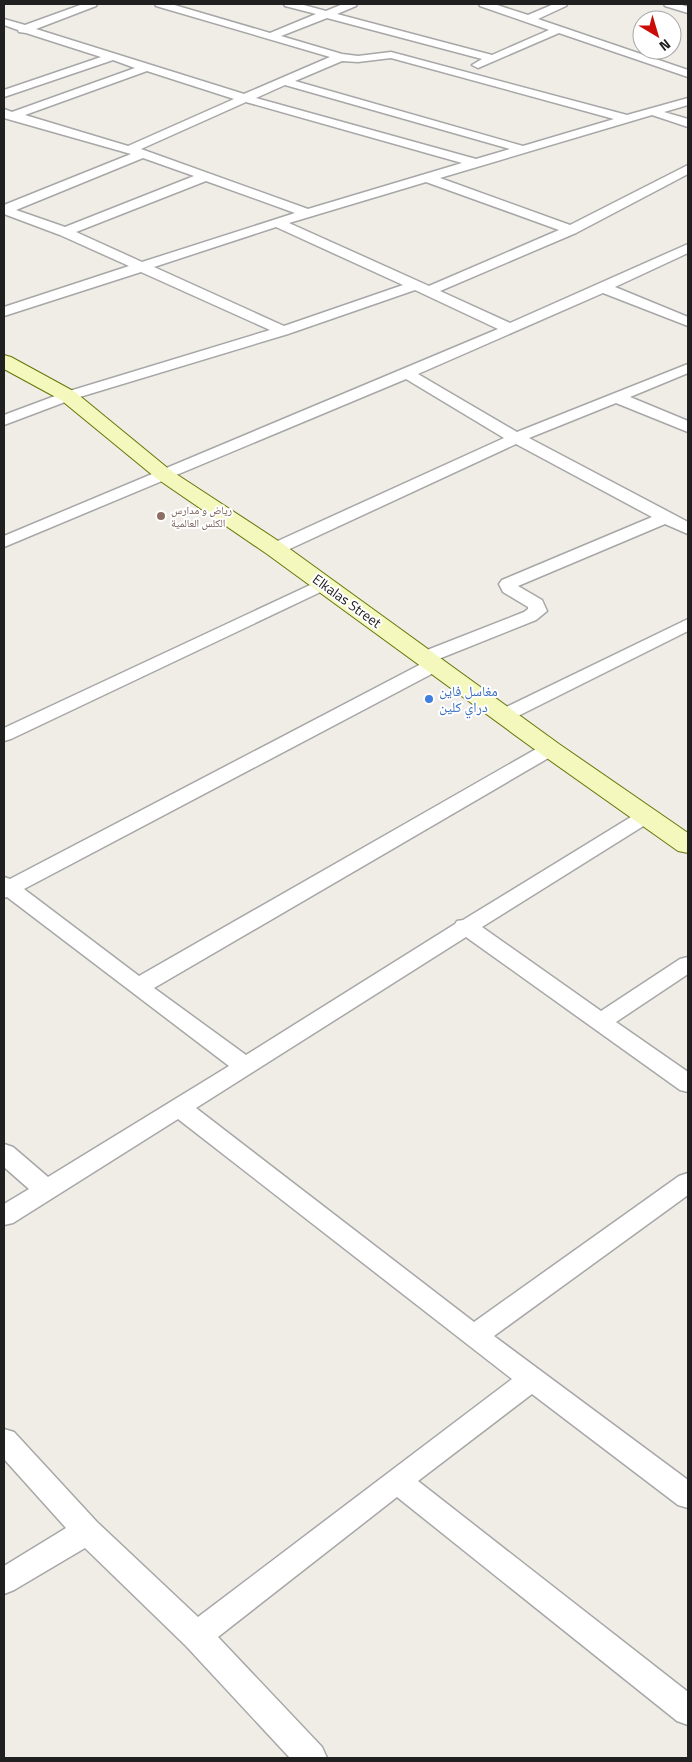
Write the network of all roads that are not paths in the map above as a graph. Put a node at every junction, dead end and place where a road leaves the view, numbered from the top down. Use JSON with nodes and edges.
{"nodes":[{"id":1,"x":92,"y":4,"type":"edge"},
{"id":2,"x":160,"y":4,"type":"edge"},
{"id":3,"x":289,"y":4,"type":"edge"},
{"id":4,"x":352,"y":4,"type":"edge"},
{"id":5,"x":484,"y":4,"type":"edge"},
{"id":6,"x":562,"y":4,"type":"edge"},
{"id":7,"x":669,"y":4,"type":"edge"},
{"id":8,"x":688,"y":10,"type":"edge"},
{"id":9,"x":328,"y":14,"type":"junction"},
{"id":10,"x":529,"y":19,"type":"junction"},
{"id":11,"x":4,"y":22,"type":"edge"},
{"id":12,"x":26,"y":29,"type":"junction"},
{"id":13,"x":558,"y":30,"type":"junction"},
{"id":14,"x":11,"y":34,"type":"dead end"},
{"id":15,"x":272,"y":36,"type":"junction"},
{"id":16,"x":111,"y":56,"type":"junction"},
{"id":17,"x":341,"y":57,"type":"junction"},
{"id":18,"x":491,"y":58,"type":"junction"},
{"id":19,"x":145,"y":68,"type":"junction"},
{"id":20,"x":463,"y":74,"type":"junction"},
{"id":21,"x":688,"y":74,"type":"edge"},
{"id":22,"x":284,"y":81,"type":"junction"},
{"id":23,"x":4,"y":94,"type":"edge"},
{"id":24,"x":242,"y":98,"type":"junction"},
{"id":25,"x":688,"y":101,"type":"edge"},
{"id":26,"x":654,"y":112,"type":"junction"},
{"id":27,"x":7,"y":116,"type":"edge"},
{"id":28,"x":628,"y":119,"type":"junction"},
{"id":29,"x":688,"y":123,"type":"edge"},
{"id":30,"x":522,"y":149,"type":"junction"},
{"id":31,"x":129,"y":150,"type":"junction"},
{"id":32,"x":143,"y":154,"type":"junction"},
{"id":33,"x":476,"y":163,"type":"junction"},
{"id":34,"x":688,"y":169,"type":"edge"},
{"id":35,"x":206,"y":176,"type":"junction"},
{"id":36,"x":427,"y":178,"type":"junction"},
{"id":37,"x":308,"y":213,"type":"junction"},
{"id":38,"x":277,"y":222,"type":"junction"},
{"id":39,"x":571,"y":230,"type":"junction"},
{"id":40,"x":65,"y":232,"type":"junction"},
{"id":41,"x":688,"y":248,"type":"edge"},
{"id":42,"x":140,"y":267,"type":"junction"},
{"id":43,"x":423,"y":288,"type":"junction"},
{"id":44,"x":604,"y":288,"type":"junction"},
{"id":45,"x":4,"y":312,"type":"edge"},
{"id":46,"x":688,"y":322,"type":"edge"},
{"id":47,"x":509,"y":328,"type":"junction"},
{"id":48,"x":283,"y":331,"type":"junction"},
{"id":49,"x":4,"y":361,"type":"edge"},
{"id":50,"x":688,"y":368,"type":"edge"},
{"id":51,"x":408,"y":374,"type":"junction"},
{"id":52,"x":68,"y":396,"type":"junction"},
{"id":53,"x":618,"y":398,"type":"junction"},
{"id":54,"x":4,"y":420,"type":"edge"},
{"id":55,"x":688,"y":427,"type":"edge"},
{"id":56,"x":516,"y":438,"type":"junction"},
{"id":57,"x":163,"y":474,"type":"junction"},
{"id":58,"x":666,"y":517,"type":"junction"},
{"id":59,"x":688,"y":529,"type":"edge"},
{"id":60,"x":4,"y":542,"type":"edge"},
{"id":61,"x":275,"y":549,"type":"junction"},
{"id":62,"x":323,"y":584,"type":"junction"},
{"id":63,"x":688,"y":624,"type":"edge"},
{"id":64,"x":429,"y":662,"type":"junction"},
{"id":65,"x":505,"y":715,"type":"junction"},
{"id":66,"x":4,"y":735,"type":"edge"},
{"id":67,"x":550,"y":749,"type":"junction"},
{"id":68,"x":646,"y":816,"type":"junction"},
{"id":69,"x":688,"y":845,"type":"edge"},
{"id":70,"x":6,"y":888,"type":"edge"},
{"id":71,"x":465,"y":926,"type":"junction"},
{"id":72,"x":688,"y":964,"type":"edge"},
{"id":73,"x":138,"y":987,"type":"junction"},
{"id":74,"x":600,"y":1022,"type":"junction"},
{"id":75,"x":245,"y":1066,"type":"junction"},
{"id":76,"x":688,"y":1084,"type":"edge"},
{"id":77,"x":180,"y":1108,"type":"junction"},
{"id":78,"x":4,"y":1154,"type":"edge"},
{"id":79,"x":688,"y":1182,"type":"edge"},
{"id":80,"x":46,"y":1190,"type":"junction"},
{"id":81,"x":4,"y":1216,"type":"edge"},
{"id":82,"x":474,"y":1336,"type":"junction"},
{"id":83,"x":532,"y":1379,"type":"junction"},
{"id":84,"x":4,"y":1440,"type":"edge"},
{"id":85,"x":397,"y":1481,"type":"junction"},
{"id":86,"x":688,"y":1496,"type":"edge"},
{"id":87,"x":87,"y":1531,"type":"junction"},
{"id":88,"x":4,"y":1582,"type":"edge"},
{"id":89,"x":197,"y":1636,"type":"junction"},
{"id":90,"x":688,"y":1711,"type":"edge"},
{"id":91,"x":311,"y":1758,"type":"edge"}],
"edges":[{"from":1,"to":12,"type":"street"},
{"from":2,"to":15,"type":"street"},
{"from":3,"to":9,"type":"street"},
{"from":4,"to":9,"type":"street"},
{"from":5,"to":10,"type":"street"},
{"from":6,"to":10,"type":"street"},
{"from":7,"to":8,"type":"street"},
{"from":9,"to":15,"type":"street"},
{"from":9,"to":18,"type":"street"},
{"from":10,"to":13,"type":"street"},
{"from":11,"to":12,"type":"street"},
{"from":12,"to":14,"type":"street"},
{"from":12,"to":16,"type":"street"},
{"from":13,"to":18,"type":"street"},
{"from":13,"to":21,"type":"street"},
{"from":15,"to":17,"type":"street"},
{"from":16,"to":19,"type":"street"},
{"from":16,"to":23,"type":"street"},
{"from":17,"to":20,"type":"street"},
{"from":17,"to":22,"type":"street"},
{"from":18,"to":20,"type":"street"},
{"from":19,"to":24,"type":"street"},
{"from":19,"to":27,"type":"street"},
{"from":20,"to":28,"type":"street"},
{"from":22,"to":24,"type":"street"},
{"from":22,"to":30,"type":"street"},
{"from":24,"to":31,"type":"street"},
{"from":24,"to":33,"type":"street"},
{"from":25,"to":26,"type":"street"},
{"from":26,"to":28,"type":"street"},
{"from":26,"to":29,"type":"street"},
{"from":27,"to":31,"type":"street"},
{"from":28,"to":30,"type":"street"},
{"from":30,"to":33,"type":"street"},
{"from":31,"to":32,"type":"street"},
{"from":32,"to":35,"type":"street"},
{"from":32,"to":40,"type":"street"},
{"from":33,"to":36,"type":"street"},
{"from":34,"to":39,"type":"street"},
{"from":35,"to":37,"type":"street"},
{"from":35,"to":40,"type":"street"},
{"from":36,"to":37,"type":"street"},
{"from":36,"to":39,"type":"street"},
{"from":37,"to":38,"type":"street"},
{"from":38,"to":42,"type":"street"},
{"from":38,"to":43,"type":"street"},
{"from":39,"to":43,"type":"street"},
{"from":40,"to":42,"type":"street"},
{"from":41,"to":44,"type":"street"},
{"from":42,"to":45,"type":"street"},
{"from":42,"to":48,"type":"street"},
{"from":43,"to":47,"type":"street"},
{"from":43,"to":48,"type":"street"},
{"from":44,"to":46,"type":"street"},
{"from":44,"to":47,"type":"street"},
{"from":47,"to":51,"type":"street"},
{"from":48,"to":52,"type":"street"},
{"from":49,"to":52,"type":"street","name":"Elkalas Street"},
{"from":50,"to":53,"type":"street"},
{"from":51,"to":56,"type":"street"},
{"from":51,"to":57,"type":"street"},
{"from":52,"to":54,"type":"street"},
{"from":52,"to":57,"type":"street","name":"Elkalas Street"},
{"from":53,"to":55,"type":"street"},
{"from":53,"to":56,"type":"street"},
{"from":56,"to":58,"type":"street"},
{"from":56,"to":61,"type":"street"},
{"from":57,"to":60,"type":"street"},
{"from":57,"to":61,"type":"street","name":"Elkalas Street"},
{"from":58,"to":59,"type":"street"},
{"from":58,"to":64,"type":"street"},
{"from":61,"to":62,"type":"street","name":"Elkalas Street"},
{"from":62,"to":64,"type":"street","name":"Elkalas Street"},
{"from":62,"to":66,"type":"street"},
{"from":63,"to":65,"type":"street"},
{"from":64,"to":65,"type":"street","name":"Elkalas Street"},
{"from":64,"to":70,"type":"street"},
{"from":65,"to":67,"type":"street","name":"Elkalas Street"},
{"from":67,"to":68,"type":"street","name":"Elkalas Street"},
{"from":67,"to":73,"type":"street"},
{"from":68,"to":69,"type":"street","name":"Elkalas Street"},
{"from":68,"to":71,"type":"street"},
{"from":70,"to":73,"type":"street"},
{"from":71,"to":74,"type":"street"},
{"from":71,"to":75,"type":"street"},
{"from":72,"to":74,"type":"street"},
{"from":73,"to":75,"type":"street"},
{"from":74,"to":76,"type":"street"},
{"from":75,"to":77,"type":"street"},
{"from":77,"to":80,"type":"street"},
{"from":77,"to":82,"type":"street"},
{"from":78,"to":80,"type":"street"},
{"from":79,"to":82,"type":"street"},
{"from":80,"to":81,"type":"street"},
{"from":82,"to":83,"type":"street"},
{"from":83,"to":85,"type":"street"},
{"from":83,"to":86,"type":"street"},
{"from":84,"to":87,"type":"street"},
{"from":85,"to":89,"type":"street"},
{"from":85,"to":90,"type":"street"},
{"from":87,"to":88,"type":"street"},
{"from":87,"to":89,"type":"street"},
{"from":89,"to":91,"type":"street"}]}
